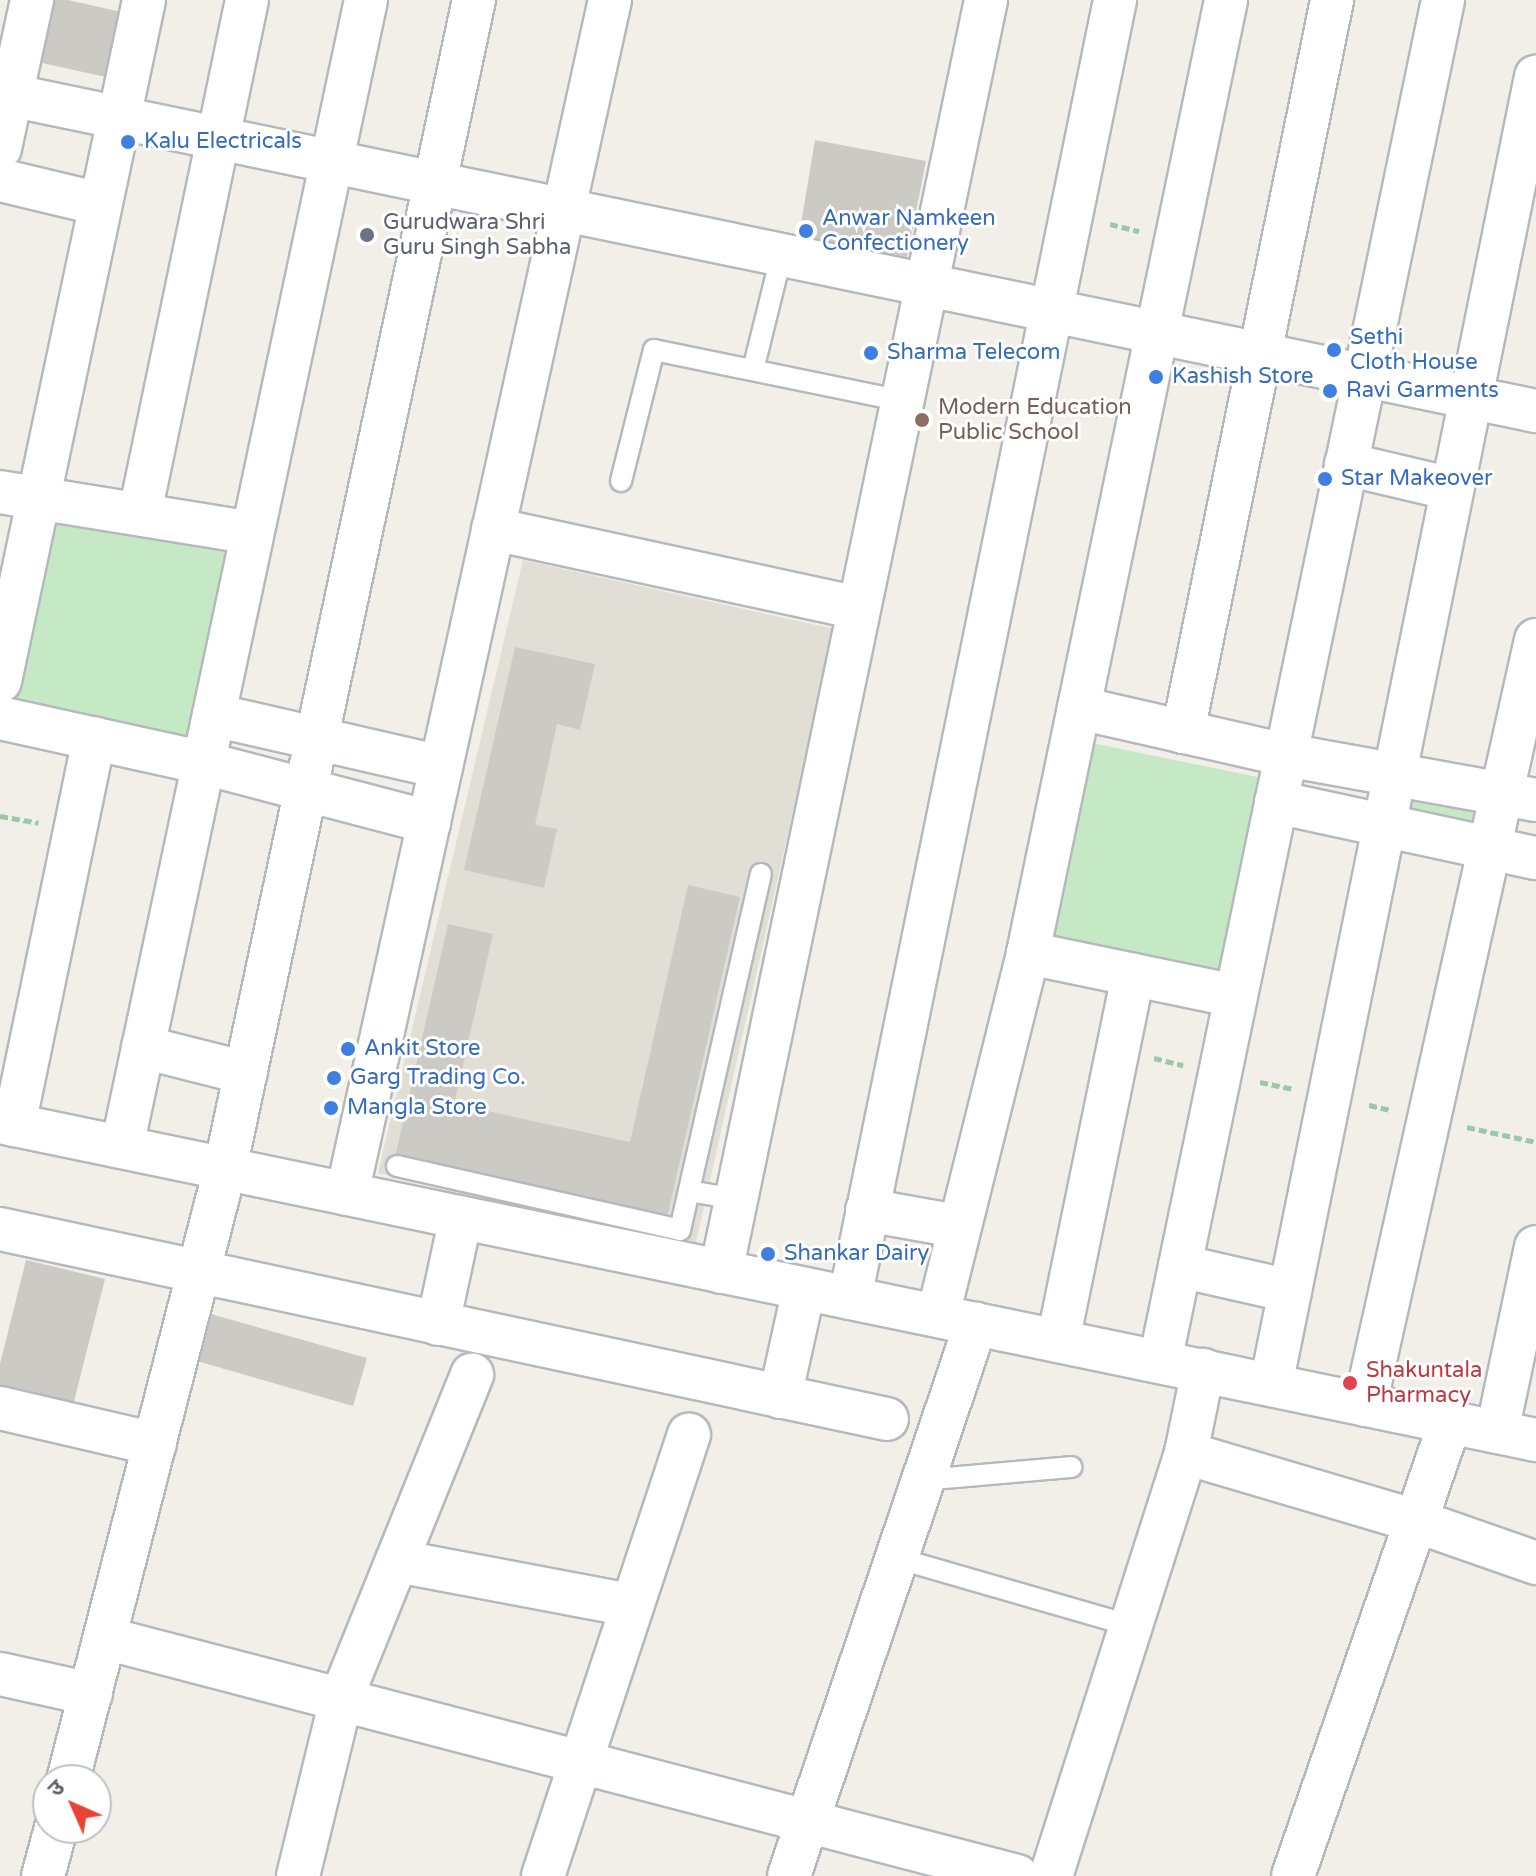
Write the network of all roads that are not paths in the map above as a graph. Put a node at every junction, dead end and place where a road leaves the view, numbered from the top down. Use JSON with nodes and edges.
{"nodes":[{"id":1,"x":32,"y":0,"type":"edge"},
{"id":2,"x":144,"y":0,"type":"edge"},
{"id":3,"x":247,"y":0,"type":"edge"},
{"id":4,"x":366,"y":0,"type":"edge"},
{"id":5,"x":474,"y":0,"type":"edge"},
{"id":6,"x":610,"y":0,"type":"edge"},
{"id":7,"x":986,"y":0,"type":"edge"},
{"id":8,"x":1115,"y":0,"type":"edge"},
{"id":9,"x":1226,"y":0,"type":"edge"},
{"id":10,"x":1332,"y":0,"type":"edge"},
{"id":11,"x":1443,"y":0,"type":"edge"},
{"id":12,"x":1536,"y":77,"type":"edge"},
{"id":13,"x":6,"y":94,"type":"edge"},
{"id":14,"x":119,"y":118,"type":"junction"},
{"id":15,"x":218,"y":138,"type":"junction"},
{"id":16,"x":0,"y":148,"type":"edge"},
{"id":17,"x":331,"y":161,"type":"junction"},
{"id":18,"x":0,"y":180,"type":"edge"},
{"id":19,"x":434,"y":183,"type":"junction"},
{"id":20,"x":100,"y":204,"type":"junction"},
{"id":21,"x":563,"y":210,"type":"junction"},
{"id":22,"x":782,"y":253,"type":"junction"},
{"id":23,"x":927,"y":285,"type":"junction"},
{"id":24,"x":1050,"y":311,"type":"junction"},
{"id":25,"x":1157,"y":332,"type":"junction"},
{"id":26,"x":1260,"y":354,"type":"junction"},
{"id":27,"x":753,"y":370,"type":"junction"},
{"id":28,"x":1364,"y":375,"type":"junction"},
{"id":29,"x":1471,"y":398,"type":"junction"},
{"id":30,"x":903,"y":401,"type":"junction"},
{"id":31,"x":1536,"y":411,"type":"edge"},
{"id":32,"x":1346,"y":464,"type":"junction"},
{"id":33,"x":621,"y":481,"type":"dead end"},
{"id":34,"x":1452,"y":489,"type":"junction"},
{"id":35,"x":20,"y":494,"type":"edge"},
{"id":36,"x":140,"y":513,"type":"junction"},
{"id":37,"x":493,"y":529,"type":"junction"},
{"id":38,"x":252,"y":533,"type":"junction"},
{"id":39,"x":859,"y":608,"type":"junction"},
{"id":40,"x":1536,"y":640,"type":"edge"},
{"id":41,"x":0,"y":681,"type":"edge"},
{"id":42,"x":1079,"y":708,"type":"junction"},
{"id":43,"x":214,"y":715,"type":"junction"},
{"id":44,"x":0,"y":718,"type":"edge"},
{"id":45,"x":1183,"y":732,"type":"junction"},
{"id":46,"x":94,"y":738,"type":"junction"},
{"id":47,"x":317,"y":739,"type":"junction"},
{"id":48,"x":1286,"y":755,"type":"junction"},
{"id":49,"x":204,"y":763,"type":"junction"},
{"id":50,"x":441,"y":767,"type":"junction"},
{"id":51,"x":1395,"y":774,"type":"junction"},
{"id":52,"x":306,"y":790,"type":"junction"},
{"id":53,"x":1519,"y":796,"type":"edge"},
{"id":54,"x":1276,"y":802,"type":"junction"},
{"id":55,"x":429,"y":822,"type":"junction"},
{"id":56,"x":1384,"y":826,"type":"junction"},
{"id":57,"x":1489,"y":848,"type":"junction"},
{"id":58,"x":1536,"y":858,"type":"edge"},
{"id":59,"x":761,"y":874,"type":"dead end"},
{"id":60,"x":1028,"y":953,"type":"junction"},
{"id":61,"x":1133,"y":975,"type":"junction"},
{"id":62,"x":1235,"y":996,"type":"junction"},
{"id":63,"x":143,"y":1047,"type":"junction"},
{"id":64,"x":246,"y":1073,"type":"junction"},
{"id":65,"x":7,"y":1123,"type":"edge"},
{"id":66,"x":122,"y":1147,"type":"junction"},
{"id":67,"x":397,"y":1166,"type":"dead end"},
{"id":68,"x":225,"y":1169,"type":"junction"},
{"id":69,"x":689,"y":1191,"type":"junction"},
{"id":70,"x":347,"y":1194,"type":"junction"},
{"id":71,"x":736,"y":1199,"type":"junction"},
{"id":72,"x":867,"y":1210,"type":"junction"},
{"id":73,"x":486,"y":1211,"type":"junction"},
{"id":74,"x":957,"y":1226,"type":"junction"},
{"id":75,"x":0,"y":1229,"type":"edge"},
{"id":76,"x":1536,"y":1247,"type":"edge"},
{"id":77,"x":1180,"y":1266,"type":"junction"},
{"id":78,"x":721,"y":1272,"type":"junction"},
{"id":79,"x":198,"y":1273,"type":"junction"},
{"id":80,"x":804,"y":1289,"type":"junction"},
{"id":81,"x":1290,"y":1291,"type":"junction"},
{"id":82,"x":850,"y":1298,"type":"junction"},
{"id":83,"x":957,"y":1320,"type":"junction"},
{"id":84,"x":438,"y":1324,"type":"junction"},
{"id":85,"x":1058,"y":1341,"type":"junction"},
{"id":86,"x":1160,"y":1362,"type":"junction"},
{"id":87,"x":1203,"y":1370,"type":"junction"},
{"id":88,"x":472,"y":1374,"type":"dead end"},
{"id":89,"x":1271,"y":1385,"type":"junction"},
{"id":90,"x":780,"y":1397,"type":"junction"},
{"id":91,"x":1365,"y":1405,"type":"junction"},
{"id":92,"x":0,"y":1408,"type":"edge"},
{"id":93,"x":887,"y":1419,"type":"dead end"},
{"id":94,"x":1450,"y":1422,"type":"junction"},
{"id":95,"x":689,"y":1434,"type":"dead end"},
{"id":96,"x":1517,"y":1436,"type":"edge"},
{"id":97,"x":155,"y":1444,"type":"junction"},
{"id":98,"x":1186,"y":1453,"type":"junction"},
{"id":99,"x":1071,"y":1467,"type":"dead end"},
{"id":100,"x":923,"y":1480,"type":"junction"},
{"id":101,"x":1419,"y":1522,"type":"junction"},
{"id":102,"x":896,"y":1558,"type":"junction"},
{"id":103,"x":397,"y":1561,"type":"junction"},
{"id":104,"x":1536,"y":1563,"type":"edge"},
{"id":105,"x":630,"y":1605,"type":"junction"},
{"id":106,"x":1131,"y":1626,"type":"junction"},
{"id":107,"x":105,"y":1638,"type":"junction"},
{"id":108,"x":0,"y":1674,"type":"edge"},
{"id":109,"x":91,"y":1694,"type":"junction"},
{"id":110,"x":341,"y":1699,"type":"junction"},
{"id":111,"x":579,"y":1762,"type":"junction"},
{"id":112,"x":72,"y":1764,"type":"edge"},
{"id":113,"x":807,"y":1821,"type":"junction"},
{"id":114,"x":52,"y":1844,"type":"edge"},
{"id":115,"x":43,"y":1876,"type":"edge"},
{"id":116,"x":298,"y":1876,"type":"edge"},
{"id":117,"x":543,"y":1876,"type":"edge"},
{"id":118,"x":789,"y":1876,"type":"edge"},
{"id":119,"x":1017,"y":1876,"type":"edge"},
{"id":120,"x":1051,"y":1876,"type":"edge"},
{"id":121,"x":1293,"y":1876,"type":"edge"}],
"edges":[{"from":1,"to":13,"type":"street"},
{"from":2,"to":14,"type":"street"},
{"from":3,"to":15,"type":"street"},
{"from":4,"to":17,"type":"street"},
{"from":5,"to":19,"type":"street"},
{"from":6,"to":21,"type":"street"},
{"from":7,"to":23,"type":"street"},
{"from":8,"to":24,"type":"street"},
{"from":9,"to":25,"type":"street"},
{"from":10,"to":26,"type":"street"},
{"from":11,"to":28,"type":"street"},
{"from":12,"to":29,"type":"street"},
{"from":13,"to":14,"type":"street"},
{"from":13,"to":16,"type":"street"},
{"from":14,"to":15,"type":"street"},
{"from":14,"to":20,"type":"street"},
{"from":15,"to":17,"type":"street"},
{"from":15,"to":36,"type":"street"},
{"from":17,"to":19,"type":"street"},
{"from":17,"to":38,"type":"street"},
{"from":18,"to":20,"type":"street"},
{"from":19,"to":21,"type":"street"},
{"from":19,"to":47,"type":"street"},
{"from":20,"to":35,"type":"street"},
{"from":21,"to":22,"type":"street"},
{"from":21,"to":37,"type":"street"},
{"from":22,"to":23,"type":"street"},
{"from":22,"to":27,"type":"lane"},
{"from":23,"to":24,"type":"street"},
{"from":23,"to":30,"type":"street"},
{"from":24,"to":25,"type":"street"},
{"from":24,"to":72,"type":"street"},
{"from":25,"to":26,"type":"street"},
{"from":25,"to":42,"type":"street"},
{"from":26,"to":28,"type":"street"},
{"from":26,"to":45,"type":"street"},
{"from":27,"to":30,"type":"lane"},
{"from":27,"to":33,"type":"lane"},
{"from":28,"to":29,"type":"street"},
{"from":28,"to":32,"type":"street"},
{"from":29,"to":31,"type":"street"},
{"from":29,"to":34,"type":"street"},
{"from":30,"to":39,"type":"street"},
{"from":32,"to":34,"type":"street"},
{"from":32,"to":48,"type":"street"},
{"from":34,"to":51,"type":"street"},
{"from":35,"to":36,"type":"street"},
{"from":35,"to":41,"type":"street"},
{"from":36,"to":38,"type":"street"},
{"from":37,"to":39,"type":"street"},
{"from":37,"to":50,"type":"street"},
{"from":38,"to":43,"type":"street"},
{"from":39,"to":71,"type":"street"},
{"from":40,"to":53,"type":"street"},
{"from":42,"to":45,"type":"street"},
{"from":42,"to":60,"type":"street"},
{"from":43,"to":47,"type":"street"},
{"from":43,"to":49,"type":"street"},
{"from":44,"to":46,"type":"street"},
{"from":45,"to":48,"type":"street"},
{"from":46,"to":49,"type":"street"},
{"from":46,"to":65,"type":"street"},
{"from":47,"to":50,"type":"street"},
{"from":47,"to":52,"type":"street"},
{"from":48,"to":51,"type":"street"},
{"from":48,"to":54,"type":"street"},
{"from":49,"to":52,"type":"street"},
{"from":49,"to":63,"type":"street"},
{"from":50,"to":55,"type":"street"},
{"from":51,"to":53,"type":"street"},
{"from":51,"to":56,"type":"street"},
{"from":52,"to":55,"type":"street"},
{"from":52,"to":64,"type":"street"},
{"from":53,"to":57,"type":"street"},
{"from":54,"to":56,"type":"street"},
{"from":54,"to":62,"type":"street"},
{"from":55,"to":70,"type":"street"},
{"from":56,"to":57,"type":"street"},
{"from":56,"to":81,"type":"street"},
{"from":57,"to":58,"type":"street"},
{"from":57,"to":91,"type":"street"},
{"from":59,"to":69,"type":"lane"},
{"from":60,"to":61,"type":"street"},
{"from":60,"to":74,"type":"street"},
{"from":61,"to":62,"type":"street"},
{"from":61,"to":85,"type":"street"},
{"from":62,"to":77,"type":"street"},
{"from":63,"to":64,"type":"street"},
{"from":63,"to":66,"type":"street"},
{"from":64,"to":68,"type":"street"},
{"from":65,"to":66,"type":"street"},
{"from":66,"to":68,"type":"street"},
{"from":67,"to":73,"type":"lane"},
{"from":68,"to":70,"type":"street"},
{"from":68,"to":79,"type":"street"},
{"from":69,"to":71,"type":"lane"},
{"from":69,"to":73,"type":"lane"},
{"from":70,"to":73,"type":"street"},
{"from":71,"to":78,"type":"street"},
{"from":72,"to":74,"type":"street"},
{"from":72,"to":82,"type":"street"},
{"from":73,"to":78,"type":"street"},
{"from":73,"to":84,"type":"street"},
{"from":74,"to":83,"type":"street"},
{"from":75,"to":79,"type":"street"},
{"from":76,"to":96,"type":"street"},
{"from":77,"to":81,"type":"street"},
{"from":77,"to":86,"type":"street"},
{"from":78,"to":80,"type":"street"},
{"from":79,"to":84,"type":"street"},
{"from":79,"to":97,"type":"street"},
{"from":80,"to":82,"type":"street"},
{"from":80,"to":90,"type":"street"},
{"from":81,"to":89,"type":"street"},
{"from":82,"to":83,"type":"street"},
{"from":83,"to":85,"type":"street"},
{"from":83,"to":100,"type":"street"},
{"from":84,"to":90,"type":"street"},
{"from":85,"to":86,"type":"street"},
{"from":86,"to":87,"type":"street"},
{"from":87,"to":89,"type":"street"},
{"from":87,"to":98,"type":"street"},
{"from":88,"to":103,"type":"street"},
{"from":89,"to":91,"type":"street"},
{"from":90,"to":93,"type":"street"},
{"from":91,"to":94,"type":"street"},
{"from":92,"to":97,"type":"street"},
{"from":94,"to":96,"type":"street"},
{"from":94,"to":101,"type":"street"},
{"from":95,"to":105,"type":"street"},
{"from":97,"to":107,"type":"street"},
{"from":98,"to":101,"type":"street"},
{"from":98,"to":106,"type":"street"},
{"from":99,"to":100,"type":"lane"},
{"from":100,"to":102,"type":"street"},
{"from":101,"to":104,"type":"street"},
{"from":101,"to":121,"type":"street"},
{"from":102,"to":106,"type":"lane"},
{"from":102,"to":113,"type":"street"},
{"from":103,"to":105,"type":"street"},
{"from":103,"to":110,"type":"street"},
{"from":105,"to":111,"type":"street"},
{"from":106,"to":120,"type":"street"},
{"from":107,"to":109,"type":"street"},
{"from":107,"to":110,"type":"street"},
{"from":108,"to":109,"type":"street"},
{"from":109,"to":112,"type":"street"},
{"from":110,"to":111,"type":"street"},
{"from":110,"to":116,"type":"street"},
{"from":111,"to":113,"type":"street"},
{"from":111,"to":117,"type":"street"},
{"from":113,"to":118,"type":"street"},
{"from":113,"to":119,"type":"street"},
{"from":114,"to":115,"type":"street"}]}
